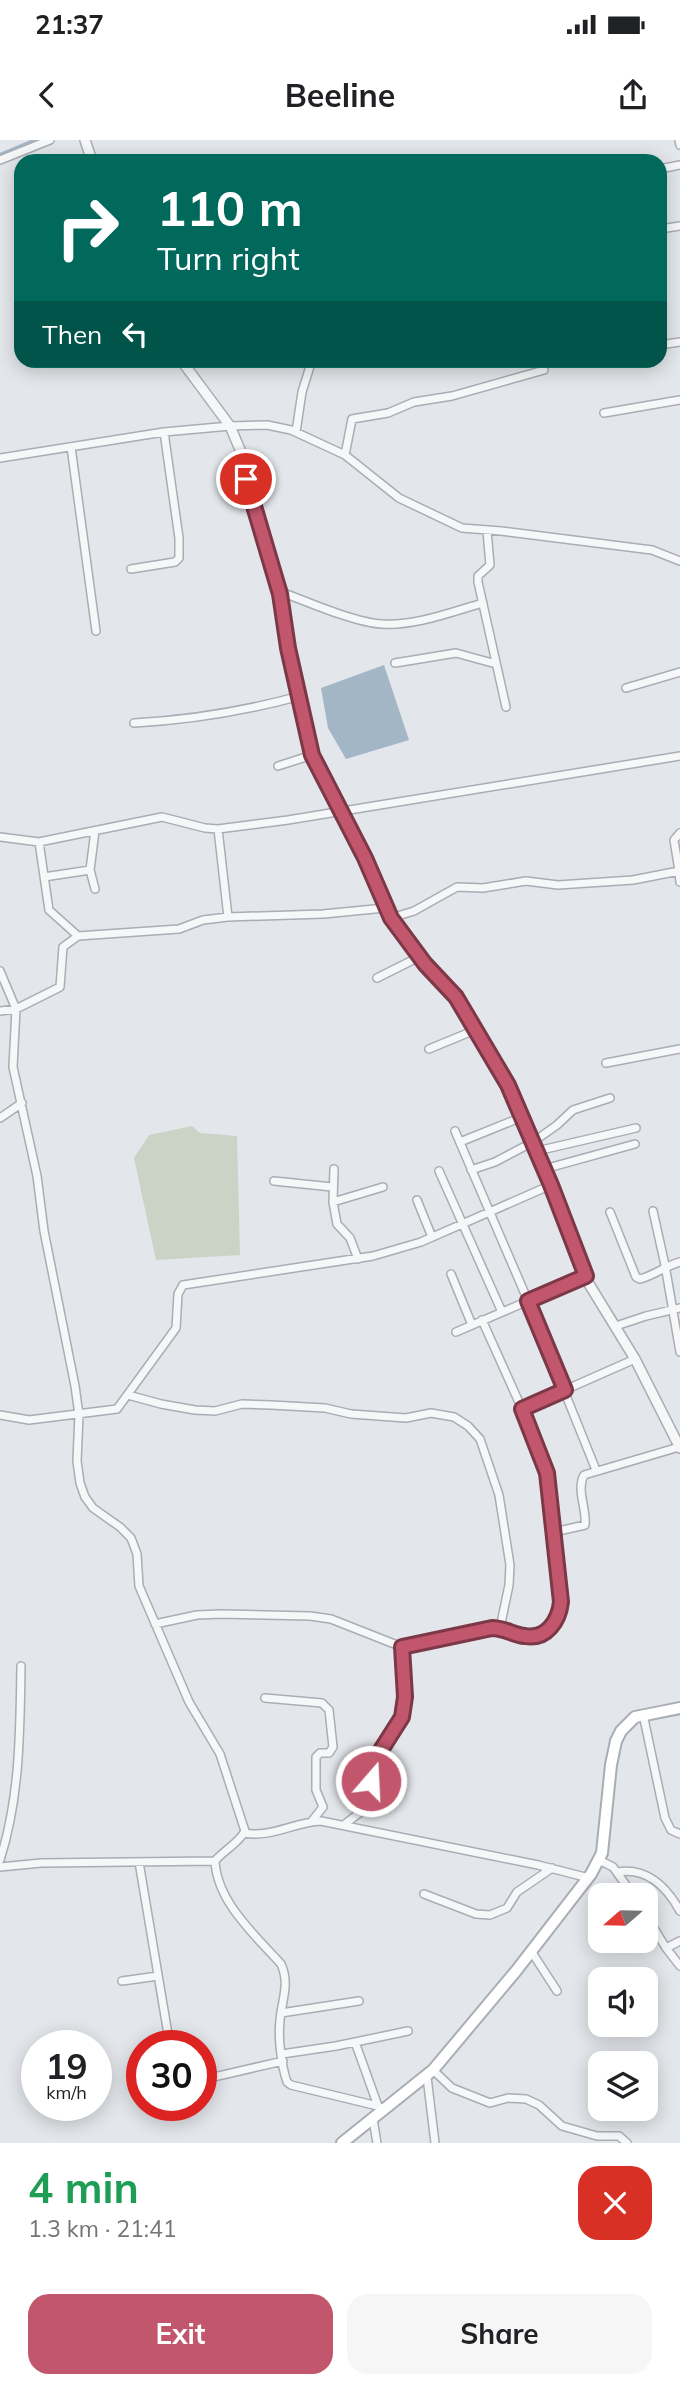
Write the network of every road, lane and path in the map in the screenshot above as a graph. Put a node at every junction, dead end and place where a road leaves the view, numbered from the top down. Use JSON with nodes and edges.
{"nodes":[{"id":1,"x":50,"y":140,"type":"edge"},
{"id":2,"x":15,"y":154,"type":"edge"},
{"id":3,"x":187,"y":368,"type":"edge"},
{"id":4,"x":310,"y":368,"type":"edge"},
{"id":5,"x":544,"y":370,"type":"dead end"},
{"id":6,"x":680,"y":400,"type":"edge"},
{"id":7,"x":604,"y":413,"type":"dead end"},
{"id":8,"x":230,"y":426,"type":"junction"},
{"id":9,"x":164,"y":432,"type":"junction"},
{"id":10,"x":296,"y":432,"type":"junction"},
{"id":11,"x":71,"y":447,"type":"junction"},
{"id":12,"x":345,"y":454,"type":"junction"},
{"id":13,"x":0,"y":458,"type":"edge"},
{"id":14,"x":493,"y":531,"type":"junction"},
{"id":15,"x":680,"y":561,"type":"edge"},
{"id":16,"x":131,"y":569,"type":"dead end"},
{"id":17,"x":279,"y":591,"type":"junction"},
{"id":18,"x":483,"y":603,"type":"junction"},
{"id":19,"x":96,"y":631,"type":"dead end"},
{"id":20,"x":395,"y":663,"type":"dead end"},
{"id":21,"x":496,"y":664,"type":"junction"},
{"id":22,"x":680,"y":672,"type":"edge"},
{"id":23,"x":626,"y":688,"type":"dead end"},
{"id":24,"x":300,"y":696,"type":"junction"},
{"id":25,"x":506,"y":708,"type":"dead end"},
{"id":26,"x":134,"y":723,"type":"dead end"},
{"id":27,"x":312,"y":755,"type":"junction"},
{"id":28,"x":680,"y":756,"type":"edge"},
{"id":29,"x":278,"y":766,"type":"dead end"},
{"id":30,"x":342,"y":811,"type":"junction"},
{"id":31,"x":218,"y":829,"type":"junction"},
{"id":32,"x":94,"y":831,"type":"junction"},
{"id":33,"x":680,"y":832,"type":"edge"},
{"id":34,"x":0,"y":837,"type":"edge"},
{"id":35,"x":39,"y":842,"type":"junction"},
{"id":36,"x":90,"y":870,"type":"junction"},
{"id":37,"x":679,"y":872,"type":"edge"},
{"id":38,"x":44,"y":877,"type":"junction"},
{"id":39,"x":680,"y":882,"type":"edge"},
{"id":40,"x":95,"y":889,"type":"dead end"},
{"id":41,"x":385,"y":908,"type":"junction"},
{"id":42,"x":228,"y":917,"type":"junction"},
{"id":43,"x":391,"y":918,"type":"junction"},
{"id":44,"x":78,"y":936,"type":"junction"},
{"id":45,"x":419,"y":957,"type":"junction"},
{"id":46,"x":0,"y":971,"type":"edge"},
{"id":47,"x":377,"y":978,"type":"dead end"},
{"id":48,"x":16,"y":1009,"type":"junction"},
{"id":49,"x":0,"y":1011,"type":"edge"},
{"id":50,"x":475,"y":1030,"type":"junction"},
{"id":51,"x":429,"y":1049,"type":"dead end"},
{"id":52,"x":680,"y":1049,"type":"edge"},
{"id":53,"x":606,"y":1063,"type":"dead end"},
{"id":54,"x":610,"y":1098,"type":"dead end"},
{"id":55,"x":22,"y":1103,"type":"junction"},
{"id":56,"x":0,"y":1118,"type":"edge"},
{"id":57,"x":522,"y":1118,"type":"junction"},
{"id":58,"x":636,"y":1128,"type":"dead end"},
{"id":59,"x":455,"y":1131,"type":"dead end"},
{"id":60,"x":460,"y":1142,"type":"junction"},
{"id":61,"x":635,"y":1144,"type":"dead end"},
{"id":62,"x":535,"y":1147,"type":"junction"},
{"id":63,"x":334,"y":1169,"type":"dead end"},
{"id":64,"x":544,"y":1169,"type":"junction"},
{"id":65,"x":471,"y":1170,"type":"junction"},
{"id":66,"x":439,"y":1171,"type":"dead end"},
{"id":67,"x":274,"y":1181,"type":"dead end"},
{"id":68,"x":551,"y":1185,"type":"junction"},
{"id":69,"x":383,"y":1187,"type":"dead end"},
{"id":70,"x":332,"y":1188,"type":"junction"},
{"id":71,"x":417,"y":1200,"type":"dead end"},
{"id":72,"x":333,"y":1202,"type":"junction"},
{"id":73,"x":653,"y":1211,"type":"dead end"},
{"id":74,"x":610,"y":1212,"type":"dead end"},
{"id":75,"x":489,"y":1213,"type":"junction"},
{"id":76,"x":464,"y":1225,"type":"junction"},
{"id":77,"x":432,"y":1237,"type":"junction"},
{"id":78,"x":358,"y":1259,"type":"junction"},
{"id":79,"x":680,"y":1262,"type":"edge"},
{"id":80,"x":665,"y":1265,"type":"junction"},
{"id":81,"x":451,"y":1274,"type":"dead end"},
{"id":82,"x":586,"y":1276,"type":"junction"},
{"id":83,"x":528,"y":1301,"type":"junction"},
{"id":84,"x":676,"y":1309,"type":"edge"},
{"id":85,"x":502,"y":1312,"type":"junction"},
{"id":86,"x":482,"y":1320,"type":"junction"},
{"id":87,"x":472,"y":1325,"type":"junction"},
{"id":88,"x":617,"y":1326,"type":"junction"},
{"id":89,"x":456,"y":1332,"type":"dead end"},
{"id":90,"x":680,"y":1352,"type":"edge"},
{"id":91,"x":635,"y":1359,"type":"junction"},
{"id":92,"x":565,"y":1390,"type":"junction"},
{"id":93,"x":128,"y":1395,"type":"junction"},
{"id":94,"x":522,"y":1409,"type":"junction"},
{"id":95,"x":0,"y":1415,"type":"edge"},
{"id":96,"x":79,"y":1415,"type":"junction"},
{"id":97,"x":680,"y":1447,"type":"edge"},
{"id":98,"x":596,"y":1470,"type":"junction"},
{"id":99,"x":554,"y":1532,"type":"junction"},
{"id":100,"x":155,"y":1624,"type":"junction"},
{"id":101,"x":500,"y":1628,"type":"junction"},
{"id":102,"x":402,"y":1647,"type":"junction"},
{"id":103,"x":21,"y":1666,"type":"dead end"},
{"id":104,"x":265,"y":1698,"type":"dead end"},
{"id":105,"x":680,"y":1708,"type":"edge"},
{"id":106,"x":643,"y":1714,"type":"junction"},
{"id":107,"x":312,"y":1821,"type":"junction"},
{"id":108,"x":345,"y":1824,"type":"junction"},
{"id":109,"x":244,"y":1833,"type":"junction"},
{"id":110,"x":680,"y":1834,"type":"edge"},
{"id":111,"x":0,"y":1860,"type":"edge"},
{"id":112,"x":599,"y":1860,"type":"junction"},
{"id":113,"x":139,"y":1861,"type":"junction"},
{"id":114,"x":215,"y":1861,"type":"junction"},
{"id":115,"x":0,"y":1867,"type":"edge"},
{"id":116,"x":551,"y":1868,"type":"junction"},
{"id":117,"x":617,"y":1872,"type":"junction"},
{"id":118,"x":589,"y":1878,"type":"junction"},
{"id":119,"x":625,"y":1883,"type":"edge"},
{"id":120,"x":424,"y":1894,"type":"dead end"},
{"id":121,"x":680,"y":1911,"type":"edge"},
{"id":122,"x":658,"y":1935,"type":"edge"},
{"id":123,"x":680,"y":1941,"type":"edge"},
{"id":124,"x":666,"y":1948,"type":"junction"},
{"id":125,"x":531,"y":1951,"type":"junction"},
{"id":126,"x":680,"y":1966,"type":"edge"},
{"id":127,"x":158,"y":1976,"type":"junction"},
{"id":128,"x":122,"y":1981,"type":"dead end"},
{"id":129,"x":557,"y":1992,"type":"dead end"},
{"id":130,"x":359,"y":2001,"type":"dead end"},
{"id":131,"x":281,"y":2013,"type":"junction"},
{"id":132,"x":167,"y":2030,"type":"edge"},
{"id":133,"x":408,"y":2031,"type":"dead end"},
{"id":134,"x":355,"y":2042,"type":"junction"},
{"id":135,"x":283,"y":2057,"type":"junction"},
{"id":136,"x":430,"y":2074,"type":"junction"},
{"id":137,"x":217,"y":2076,"type":"edge"},
{"id":138,"x":382,"y":2107,"type":"junction"},
{"id":139,"x":373,"y":2119,"type":"junction"},
{"id":140,"x":342,"y":2143,"type":"edge"},
{"id":141,"x":377,"y":2143,"type":"edge"},
{"id":142,"x":435,"y":2143,"type":"edge"},
{"id":143,"x":627,"y":2143,"type":"edge"}],
"edges":[{"from":1,"to":2,"type":"street"},
{"from":3,"to":8,"type":"street"},
{"from":4,"to":10,"type":"street"},
{"from":5,"to":12,"type":"street"},
{"from":6,"to":7,"type":"street"},
{"from":8,"to":9,"type":"street"},
{"from":8,"to":10,"type":"street"},
{"from":8,"to":17,"type":"street"},
{"from":9,"to":11,"type":"street"},
{"from":9,"to":16,"type":"street"},
{"from":10,"to":12,"type":"street"},
{"from":11,"to":13,"type":"street"},
{"from":11,"to":19,"type":"street"},
{"from":12,"to":14,"type":"street"},
{"from":14,"to":15,"type":"street"},
{"from":14,"to":18,"type":"street"},
{"from":17,"to":18,"type":"street"},
{"from":17,"to":24,"type":"street"},
{"from":18,"to":21,"type":"street"},
{"from":20,"to":21,"type":"street"},
{"from":21,"to":25,"type":"street"},
{"from":22,"to":23,"type":"street"},
{"from":24,"to":26,"type":"street"},
{"from":24,"to":27,"type":"street"},
{"from":27,"to":29,"type":"street"},
{"from":27,"to":30,"type":"street"},
{"from":28,"to":30,"type":"street"},
{"from":30,"to":31,"type":"street"},
{"from":30,"to":41,"type":"street"},
{"from":31,"to":32,"type":"street"},
{"from":31,"to":42,"type":"street"},
{"from":32,"to":35,"type":"street"},
{"from":32,"to":36,"type":"street"},
{"from":33,"to":37,"type":"street"},
{"from":34,"to":35,"type":"street"},
{"from":35,"to":38,"type":"street"},
{"from":36,"to":38,"type":"street"},
{"from":36,"to":40,"type":"street"},
{"from":37,"to":39,"type":"street"},
{"from":37,"to":43,"type":"street"},
{"from":38,"to":44,"type":"street"},
{"from":41,"to":42,"type":"street"},
{"from":41,"to":43,"type":"street"},
{"from":42,"to":44,"type":"street"},
{"from":43,"to":45,"type":"street"},
{"from":44,"to":48,"type":"street"},
{"from":45,"to":47,"type":"street"},
{"from":45,"to":50,"type":"street"},
{"from":46,"to":48,"type":"street"},
{"from":48,"to":49,"type":"street"},
{"from":48,"to":55,"type":"street"},
{"from":50,"to":51,"type":"street"},
{"from":50,"to":57,"type":"street"},
{"from":52,"to":53,"type":"street"},
{"from":54,"to":62,"type":"street"},
{"from":55,"to":56,"type":"street"},
{"from":55,"to":96,"type":"street"},
{"from":57,"to":60,"type":"street"},
{"from":57,"to":62,"type":"street"},
{"from":58,"to":62,"type":"street"},
{"from":59,"to":60,"type":"street"},
{"from":60,"to":65,"type":"street"},
{"from":61,"to":64,"type":"street"},
{"from":62,"to":64,"type":"street"},
{"from":62,"to":65,"type":"street"},
{"from":63,"to":70,"type":"street"},
{"from":64,"to":68,"type":"street"},
{"from":65,"to":75,"type":"street"},
{"from":66,"to":76,"type":"street"},
{"from":67,"to":70,"type":"street"},
{"from":68,"to":75,"type":"street"},
{"from":68,"to":82,"type":"street"},
{"from":69,"to":72,"type":"street"},
{"from":70,"to":72,"type":"street"},
{"from":71,"to":77,"type":"street"},
{"from":72,"to":78,"type":"street"},
{"from":73,"to":80,"type":"street"},
{"from":74,"to":80,"type":"street"},
{"from":75,"to":76,"type":"street"},
{"from":75,"to":83,"type":"street"},
{"from":76,"to":77,"type":"street"},
{"from":76,"to":85,"type":"street"},
{"from":77,"to":78,"type":"street"},
{"from":78,"to":93,"type":"street"},
{"from":79,"to":80,"type":"street"},
{"from":80,"to":84,"type":"street"},
{"from":81,"to":87,"type":"street"},
{"from":82,"to":83,"type":"street"},
{"from":82,"to":88,"type":"street"},
{"from":83,"to":85,"type":"street"},
{"from":83,"to":92,"type":"street"},
{"from":84,"to":88,"type":"street"},
{"from":84,"to":90,"type":"street"},
{"from":85,"to":86,"type":"street"},
{"from":86,"to":87,"type":"street"},
{"from":86,"to":94,"type":"street"},
{"from":87,"to":89,"type":"street"},
{"from":88,"to":91,"type":"street"},
{"from":91,"to":92,"type":"street"},
{"from":91,"to":97,"type":"street"},
{"from":92,"to":94,"type":"street"},
{"from":92,"to":98,"type":"street"},
{"from":93,"to":96,"type":"street"},
{"from":93,"to":101,"type":"street"},
{"from":94,"to":99,"type":"street"},
{"from":95,"to":96,"type":"street"},
{"from":96,"to":100,"type":"street"},
{"from":97,"to":98,"type":"street"},
{"from":98,"to":99,"type":"street"},
{"from":99,"to":101,"type":"street"},
{"from":100,"to":102,"type":"street"},
{"from":100,"to":109,"type":"street"},
{"from":101,"to":102,"type":"street"},
{"from":102,"to":108,"type":"street"},
{"from":103,"to":111,"type":"street"},
{"from":104,"to":107,"type":"street"},
{"from":105,"to":106,"type":"main road"},
{"from":106,"to":110,"type":"street"},
{"from":106,"to":112,"type":"main road"},
{"from":107,"to":108,"type":"street"},
{"from":107,"to":109,"type":"street"},
{"from":108,"to":116,"type":"street"},
{"from":109,"to":114,"type":"street"},
{"from":112,"to":117,"type":"street"},
{"from":112,"to":118,"type":"main road"},
{"from":113,"to":114,"type":"street"},
{"from":113,"to":115,"type":"street"},
{"from":113,"to":127,"type":"street"},
{"from":114,"to":131,"type":"street"},
{"from":116,"to":118,"type":"street"},
{"from":116,"to":120,"type":"street"},
{"from":117,"to":119,"type":"street"},
{"from":117,"to":121,"type":"street"},
{"from":118,"to":125,"type":"main road"},
{"from":122,"to":124,"type":"street"},
{"from":123,"to":124,"type":"street"},
{"from":124,"to":126,"type":"street"},
{"from":125,"to":129,"type":"street"},
{"from":125,"to":136,"type":"main road"},
{"from":127,"to":128,"type":"street"},
{"from":127,"to":132,"type":"street"},
{"from":130,"to":131,"type":"street"},
{"from":131,"to":135,"type":"street"},
{"from":133,"to":134,"type":"street"},
{"from":134,"to":135,"type":"street"},
{"from":134,"to":138,"type":"street"},
{"from":135,"to":137,"type":"street"},
{"from":135,"to":138,"type":"street"},
{"from":136,"to":138,"type":"main road"},
{"from":136,"to":142,"type":"street"},
{"from":136,"to":143,"type":"street"},
{"from":138,"to":139,"type":"main road"},
{"from":139,"to":140,"type":"main road"},
{"from":139,"to":141,"type":"street"}]}
